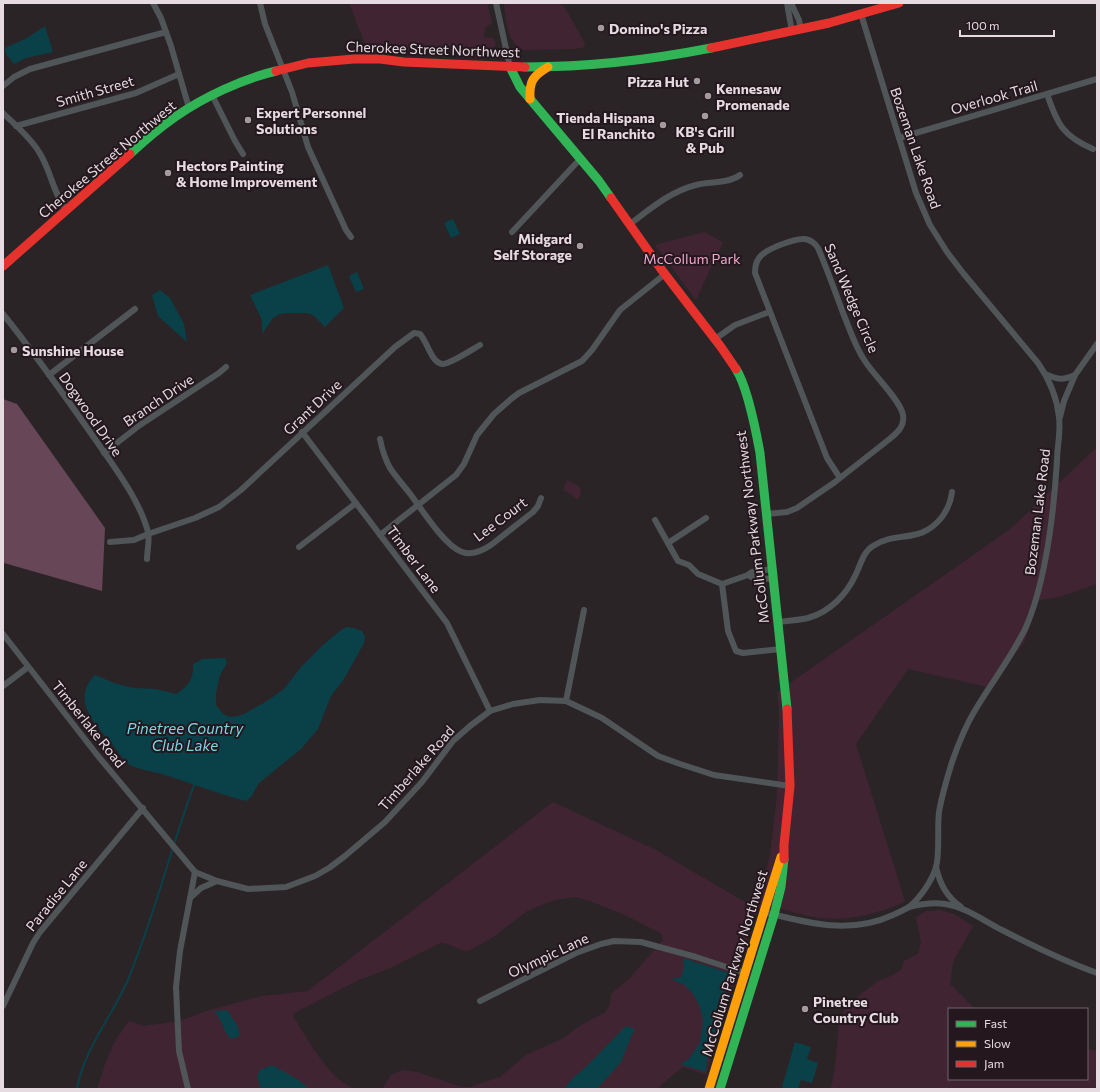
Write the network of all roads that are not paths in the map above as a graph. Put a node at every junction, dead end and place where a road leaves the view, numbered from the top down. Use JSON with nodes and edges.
{"nodes":[{"id":1,"x":154,"y":3,"type":"edge"},
{"id":2,"x":260,"y":3,"type":"edge"},
{"id":3,"x":496,"y":3,"type":"edge"},
{"id":4,"x":787,"y":3,"type":"edge"},
{"id":5,"x":791,"y":3,"type":"edge"},
{"id":6,"x":899,"y":3,"type":"edge"},
{"id":7,"x":861,"y":14,"type":"junction"},
{"id":8,"x":797,"y":31,"type":"junction"},
{"id":9,"x":166,"y":32,"type":"junction"},
{"id":10,"x":510,"y":67,"type":"junction"},
{"id":11,"x":548,"y":67,"type":"junction"},
{"id":12,"x":283,"y":69,"type":"junction"},
{"id":13,"x":179,"y":74,"type":"junction"},
{"id":14,"x":1097,"y":79,"type":"edge"},
{"id":15,"x":3,"y":86,"type":"edge"},
{"id":16,"x":1047,"y":94,"type":"junction"},
{"id":17,"x":212,"y":95,"type":"junction"},
{"id":18,"x":530,"y":99,"type":"junction"},
{"id":19,"x":189,"y":108,"type":"junction"},
{"id":20,"x":3,"y":113,"type":"edge"},
{"id":21,"x":16,"y":126,"type":"junction"},
{"id":22,"x":899,"y":138,"type":"junction"},
{"id":23,"x":1092,"y":149,"type":"dead end"},
{"id":24,"x":243,"y":154,"type":"dead end"},
{"id":25,"x":581,"y":158,"type":"junction"},
{"id":26,"x":740,"y":175,"type":"dead end"},
{"id":27,"x":67,"y":211,"type":"junction"},
{"id":28,"x":630,"y":224,"type":"junction"},
{"id":29,"x":512,"y":232,"type":"dead end"},
{"id":30,"x":351,"y":237,"type":"dead end"},
{"id":31,"x":3,"y":266,"type":"edge"},
{"id":32,"x":665,"y":274,"type":"junction"},
{"id":33,"x":135,"y":309,"type":"dead end"},
{"id":34,"x":769,"y":312,"type":"junction"},
{"id":35,"x":3,"y":314,"type":"edge"},
{"id":36,"x":715,"y":338,"type":"junction"},
{"id":37,"x":1097,"y":344,"type":"edge"},
{"id":38,"x":480,"y":345,"type":"dead end"},
{"id":39,"x":226,"y":367,"type":"dead end"},
{"id":40,"x":49,"y":374,"type":"junction"},
{"id":41,"x":1045,"y":374,"type":"junction"},
{"id":42,"x":1075,"y":375,"type":"junction"},
{"id":43,"x":1059,"y":419,"type":"junction"},
{"id":44,"x":302,"y":432,"type":"junction"},
{"id":45,"x":380,"y":439,"type":"dead end"},
{"id":46,"x":104,"y":453,"type":"junction"},
{"id":47,"x":840,"y":478,"type":"junction"},
{"id":48,"x":952,"y":492,"type":"dead end"},
{"id":49,"x":541,"y":498,"type":"dead end"},
{"id":50,"x":356,"y":503,"type":"junction"},
{"id":51,"x":418,"y":505,"type":"junction"},
{"id":52,"x":767,"y":514,"type":"junction"},
{"id":53,"x":706,"y":518,"type":"dead end"},
{"id":54,"x":655,"y":520,"type":"dead end"},
{"id":55,"x":148,"y":534,"type":"junction"},
{"id":56,"x":380,"y":535,"type":"junction"},
{"id":57,"x":110,"y":542,"type":"dead end"},
{"id":58,"x":668,"y":543,"type":"junction"},
{"id":59,"x":300,"y":547,"type":"dead end"},
{"id":60,"x":147,"y":559,"type":"dead end"},
{"id":61,"x":773,"y":568,"type":"junction"},
{"id":62,"x":748,"y":575,"type":"junction"},
{"id":63,"x":774,"y":579,"type":"junction"},
{"id":64,"x":722,"y":584,"type":"junction"},
{"id":65,"x":584,"y":610,"type":"dead end"},
{"id":66,"x":778,"y":622,"type":"junction"},
{"id":67,"x":3,"y":634,"type":"edge"},
{"id":68,"x":781,"y":649,"type":"junction"},
{"id":69,"x":28,"y":667,"type":"junction"},
{"id":70,"x":3,"y":686,"type":"edge"},
{"id":71,"x":566,"y":701,"type":"junction"},
{"id":72,"x":490,"y":711,"type":"junction"},
{"id":73,"x":790,"y":786,"type":"junction"},
{"id":74,"x":143,"y":808,"type":"junction"},
{"id":75,"x":784,"y":845,"type":"junction"},
{"id":76,"x":936,"y":867,"type":"junction"},
{"id":77,"x":195,"y":872,"type":"junction"},
{"id":78,"x":217,"y":881,"type":"junction"},
{"id":79,"x":190,"y":898,"type":"junction"},
{"id":80,"x":908,"y":907,"type":"junction"},
{"id":81,"x":964,"y":909,"type":"junction"},
{"id":82,"x":764,"y":912,"type":"junction"},
{"id":83,"x":774,"y":914,"type":"junction"},
{"id":84,"x":745,"y":973,"type":"junction"},
{"id":85,"x":1097,"y":973,"type":"edge"},
{"id":86,"x":480,"y":1001,"type":"dead end"},
{"id":87,"x":3,"y":1006,"type":"edge"},
{"id":88,"x":188,"y":1089,"type":"edge"},
{"id":89,"x":710,"y":1089,"type":"edge"},
{"id":90,"x":720,"y":1089,"type":"edge"}],
"edges":[{"from":1,"to":9,"type":"street"},
{"from":2,"to":12,"type":"street"},
{"from":3,"to":10,"type":"street"},
{"from":4,"to":8,"type":"street"},
{"from":5,"to":8,"type":"street"},
{"from":6,"to":7,"type":"street","name":"Cherokee Street Northwest"},
{"from":7,"to":8,"type":"street","name":"Cherokee Street Northwest"},
{"from":7,"to":22,"type":"street","name":"Bozeman Lake Road"},
{"from":8,"to":11,"type":"street","name":"Cherokee Street Northwest"},
{"from":9,"to":13,"type":"street"},
{"from":9,"to":15,"type":"street"},
{"from":10,"to":11,"type":"street","name":"Cherokee Street Northwest"},
{"from":10,"to":12,"type":"street","name":"Cherokee Street Northwest"},
{"from":10,"to":18,"type":"street","name":"McCollum Parkway Northwest"},
{"from":11,"to":18,"type":"street"},
{"from":12,"to":17,"type":"street","name":"Cherokee Street Northwest"},
{"from":12,"to":30,"type":"street"},
{"from":13,"to":19,"type":"street"},
{"from":13,"to":21,"type":"street","name":"Smith Street"},
{"from":14,"to":16,"type":"street","name":"Overlook Trail"},
{"from":16,"to":22,"type":"street","name":"Overlook Trail"},
{"from":16,"to":23,"type":"street"},
{"from":17,"to":19,"type":"street","name":"Cherokee Street Northwest"},
{"from":17,"to":24,"type":"street"},
{"from":18,"to":25,"type":"street","name":"McCollum Parkway Northwest"},
{"from":19,"to":27,"type":"street","name":"Cherokee Street Northwest"},
{"from":20,"to":21,"type":"street"},
{"from":21,"to":27,"type":"street"},
{"from":22,"to":41,"type":"street","name":"Bozeman Lake Road"},
{"from":25,"to":28,"type":"street","name":"McCollum Parkway Northwest"},
{"from":25,"to":29,"type":"street"},
{"from":26,"to":28,"type":"street"},
{"from":27,"to":31,"type":"street","name":"Cherokee Street Northwest"},
{"from":28,"to":32,"type":"street","name":"McCollum Parkway Northwest"},
{"from":32,"to":36,"type":"street","name":"McCollum Parkway Northwest"},
{"from":32,"to":51,"type":"street"},
{"from":33,"to":40,"type":"street"},
{"from":34,"to":36,"type":"street"},
{"from":34,"to":47,"type":"street","name":"Sand Wedge Circle"},
{"from":34,"to":47,"type":"street","name":"Sand Wedge Circle"},
{"from":35,"to":40,"type":"street","name":"Dogwood Drive"},
{"from":36,"to":52,"type":"street","name":"McCollum Parkway Northwest"},
{"from":37,"to":42,"type":"street"},
{"from":38,"to":44,"type":"street","name":"Grant Drive"},
{"from":39,"to":46,"type":"street","name":"Branch Drive"},
{"from":40,"to":46,"type":"street","name":"Dogwood Drive"},
{"from":41,"to":42,"type":"street"},
{"from":41,"to":43,"type":"street","name":"Bozeman Lake Road"},
{"from":42,"to":43,"type":"street"},
{"from":43,"to":76,"type":"street","name":"Bozeman Lake Road"},
{"from":44,"to":50,"type":"street","name":"Timber Lane"},
{"from":44,"to":55,"type":"street","name":"Grant Drive"},
{"from":45,"to":51,"type":"street","name":"Lee Court"},
{"from":46,"to":55,"type":"street","name":"Dogwood Drive"},
{"from":47,"to":52,"type":"street","name":"Sand Wedge Circle"},
{"from":48,"to":66,"type":"street"},
{"from":49,"to":51,"type":"street","name":"Lee Court"},
{"from":50,"to":56,"type":"street","name":"Timber Lane"},
{"from":50,"to":59,"type":"street"},
{"from":51,"to":56,"type":"street"},
{"from":52,"to":61,"type":"street","name":"McCollum Parkway Northwest"},
{"from":53,"to":58,"type":"street"},
{"from":54,"to":58,"type":"street"},
{"from":55,"to":57,"type":"street"},
{"from":55,"to":60,"type":"street","name":"Dogwood Drive"},
{"from":56,"to":72,"type":"street","name":"Timber Lane"},
{"from":58,"to":64,"type":"street"},
{"from":61,"to":62,"type":"street"},
{"from":61,"to":63,"type":"street","name":"McCollum Parkway Northwest"},
{"from":62,"to":63,"type":"street"},
{"from":62,"to":64,"type":"street"},
{"from":63,"to":66,"type":"street","name":"McCollum Parkway Northwest"},
{"from":64,"to":68,"type":"street"},
{"from":65,"to":71,"type":"street"},
{"from":66,"to":68,"type":"street","name":"McCollum Parkway Northwest"},
{"from":67,"to":69,"type":"street","name":"Timberlake Road"},
{"from":68,"to":73,"type":"street","name":"McCollum Parkway Northwest"},
{"from":69,"to":70,"type":"street"},
{"from":69,"to":74,"type":"street","name":"Timberlake Road"},
{"from":71,"to":72,"type":"street","name":"Timberlake Road"},
{"from":71,"to":73,"type":"street","name":"Timberlake Road"},
{"from":72,"to":78,"type":"street","name":"Timberlake Road"},
{"from":73,"to":75,"type":"street","name":"McCollum Parkway Northwest"},
{"from":74,"to":77,"type":"street","name":"Timberlake Road"},
{"from":74,"to":87,"type":"street","name":"Paradise Lane"},
{"from":75,"to":82,"type":"street","name":"McCollum Parkway Northwest"},
{"from":75,"to":83,"type":"street","name":"McCollum Parkway Northwest"},
{"from":76,"to":80,"type":"street","name":"Bozeman Lake Road"},
{"from":76,"to":81,"type":"street"},
{"from":77,"to":78,"type":"street","name":"Timberlake Road"},
{"from":77,"to":79,"type":"street"},
{"from":78,"to":79,"type":"street"},
{"from":79,"to":88,"type":"street"},
{"from":80,"to":81,"type":"street"},
{"from":80,"to":83,"type":"street","name":"Bozeman Lake Road"},
{"from":81,"to":85,"type":"street"},
{"from":82,"to":83,"type":"street","name":"Bozeman Lake Road"},
{"from":82,"to":84,"type":"street","name":"McCollum Parkway Northwest"},
{"from":83,"to":90,"type":"street","name":"McCollum Parkway Northwest"},
{"from":84,"to":86,"type":"street","name":"Olympic Lane"},
{"from":84,"to":89,"type":"street","name":"McCollum Parkway Northwest"}]}
